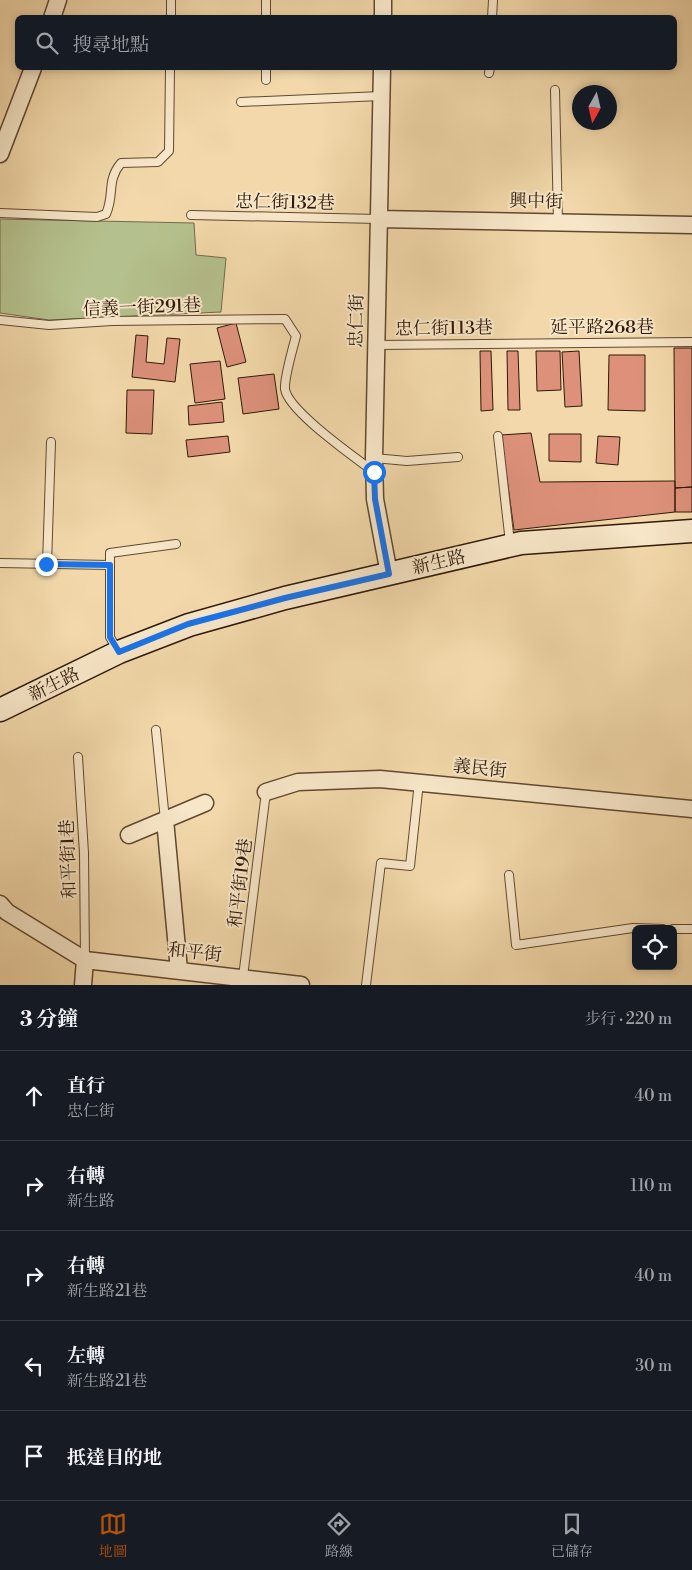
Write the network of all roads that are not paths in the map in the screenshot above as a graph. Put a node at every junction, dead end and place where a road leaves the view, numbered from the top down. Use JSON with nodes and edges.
{"nodes":[{"id":1,"x":58,"y":0,"type":"edge"},
{"id":2,"x":171,"y":0,"type":"edge"},
{"id":3,"x":266,"y":0,"type":"edge"},
{"id":4,"x":383,"y":0,"type":"edge"},
{"id":5,"x":493,"y":0,"type":"edge"},
{"id":6,"x":53,"y":15,"type":"edge"},
{"id":7,"x":171,"y":15,"type":"edge"},
{"id":8,"x":266,"y":15,"type":"edge"},
{"id":9,"x":383,"y":15,"type":"edge"},
{"id":10,"x":492,"y":15,"type":"edge"},
{"id":11,"x":32,"y":70,"type":"edge"},
{"id":12,"x":170,"y":70,"type":"edge"},
{"id":13,"x":266,"y":70,"type":"edge"},
{"id":14,"x":382,"y":70,"type":"edge"},
{"id":15,"x":266,"y":80,"type":"dead end"},
{"id":16,"x":555,"y":90,"type":"dead end"},
{"id":17,"x":381,"y":96,"type":"junction"},
{"id":18,"x":241,"y":102,"type":"dead end"},
{"id":19,"x":0,"y":154,"type":"edge"},
{"id":20,"x":0,"y":214,"type":"edge"},
{"id":21,"x":191,"y":215,"type":"dead end"},
{"id":22,"x":379,"y":219,"type":"junction"},
{"id":23,"x":558,"y":222,"type":"junction"},
{"id":24,"x":692,"y":225,"type":"edge"},
{"id":25,"x":0,"y":320,"type":"edge"},
{"id":26,"x":512,"y":342,"type":"joint"},
{"id":27,"x":692,"y":342,"type":"edge"},
{"id":28,"x":376,"y":345,"type":"junction"},
{"id":29,"x":498,"y":436,"type":"dead end"},
{"id":30,"x":51,"y":442,"type":"dead end"},
{"id":31,"x":458,"y":457,"type":"dead end"},
{"id":32,"x":374,"y":465,"type":"junction"},
{"id":33,"x":692,"y":530,"type":"edge"},
{"id":34,"x":176,"y":544,"type":"dead end"},
{"id":35,"x":510,"y":546,"type":"junction"},
{"id":36,"x":0,"y":563,"type":"edge"},
{"id":37,"x":46,"y":564,"type":"junction"},
{"id":38,"x":110,"y":565,"type":"junction"},
{"id":39,"x":389,"y":574,"type":"junction"},
{"id":40,"x":119,"y":652,"type":"junction"},
{"id":41,"x":0,"y":710,"type":"edge"},
{"id":42,"x":156,"y":730,"type":"dead end"},
{"id":43,"x":78,"y":756,"type":"dead end"},
{"id":44,"x":419,"y":782,"type":"junction"},
{"id":45,"x":266,"y":792,"type":"joint"},
{"id":46,"x":205,"y":803,"type":"dead end"},
{"id":47,"x":692,"y":810,"type":"edge"},
{"id":48,"x":165,"y":820,"type":"junction"},
{"id":49,"x":129,"y":835,"type":"dead end"},
{"id":50,"x":509,"y":875,"type":"dead end"},
{"id":51,"x":0,"y":904,"type":"edge"},
{"id":52,"x":632,"y":928,"type":"edge"},
{"id":53,"x":677,"y":929,"type":"edge"},
{"id":54,"x":692,"y":929,"type":"edge"},
{"id":55,"x":85,"y":960,"type":"junction"},
{"id":56,"x":180,"y":970,"type":"junction"},
{"id":57,"x":243,"y":977,"type":"junction"},
{"id":58,"x":83,"y":985,"type":"edge"},
{"id":59,"x":301,"y":985,"type":"edge"},
{"id":60,"x":366,"y":985,"type":"edge"}],
"edges":[{"from":1,"to":6,"type":"street"},
{"from":2,"to":7,"type":"lane"},
{"from":3,"to":8,"type":"lane"},
{"from":4,"to":9,"type":"street"},
{"from":5,"to":10,"type":"lane"},
{"from":11,"to":19,"type":"street"},
{"from":12,"to":20,"type":"lane"},
{"from":13,"to":15,"type":"lane"},
{"from":14,"to":17,"type":"street","name":"忠仁街"},
{"from":16,"to":23,"type":"lane"},
{"from":17,"to":18,"type":"lane"},
{"from":17,"to":22,"type":"street","name":"忠仁街"},
{"from":21,"to":22,"type":"lane","name":"忠仁街132巷"},
{"from":22,"to":23,"type":"street","name":"興中街"},
{"from":22,"to":28,"type":"street","name":"忠仁街"},
{"from":23,"to":24,"type":"street","name":"興中街"},
{"from":25,"to":32,"type":"lane","name":"信義一街291巷"},
{"from":26,"to":27,"type":"lane","name":"延平路268巷"},
{"from":26,"to":28,"type":"lane","name":"忠仁街113巷"},
{"from":28,"to":32,"type":"street","name":"忠仁街"},
{"from":29,"to":35,"type":"lane"},
{"from":30,"to":37,"type":"lane"},
{"from":31,"to":32,"type":"lane"},
{"from":32,"to":39,"type":"street","name":"忠仁街"},
{"from":33,"to":35,"type":"main road","name":"新生路"},
{"from":34,"to":38,"type":"lane"},
{"from":35,"to":39,"type":"main road","name":"新生路"},
{"from":36,"to":37,"type":"lane"},
{"from":37,"to":38,"type":"lane"},
{"from":38,"to":40,"type":"lane"},
{"from":39,"to":40,"type":"main road","name":"新生路"},
{"from":40,"to":41,"type":"main road","name":"新生路"},
{"from":42,"to":48,"type":"lane"},
{"from":43,"to":55,"type":"lane","name":"和平街1巷"},
{"from":44,"to":45,"type":"street","name":"義民街"},
{"from":44,"to":47,"type":"street","name":"義民街"},
{"from":44,"to":60,"type":"lane"},
{"from":45,"to":57,"type":"lane","name":"和平街19巷"},
{"from":46,"to":48,"type":"street"},
{"from":48,"to":49,"type":"street"},
{"from":48,"to":56,"type":"street"},
{"from":50,"to":52,"type":"lane"},
{"from":51,"to":55,"type":"street"},
{"from":53,"to":54,"type":"lane"},
{"from":55,"to":56,"type":"street","name":"和平街"},
{"from":55,"to":58,"type":"street"},
{"from":56,"to":57,"type":"street","name":"和平街"},
{"from":57,"to":59,"type":"street","name":"和平街"}]}
